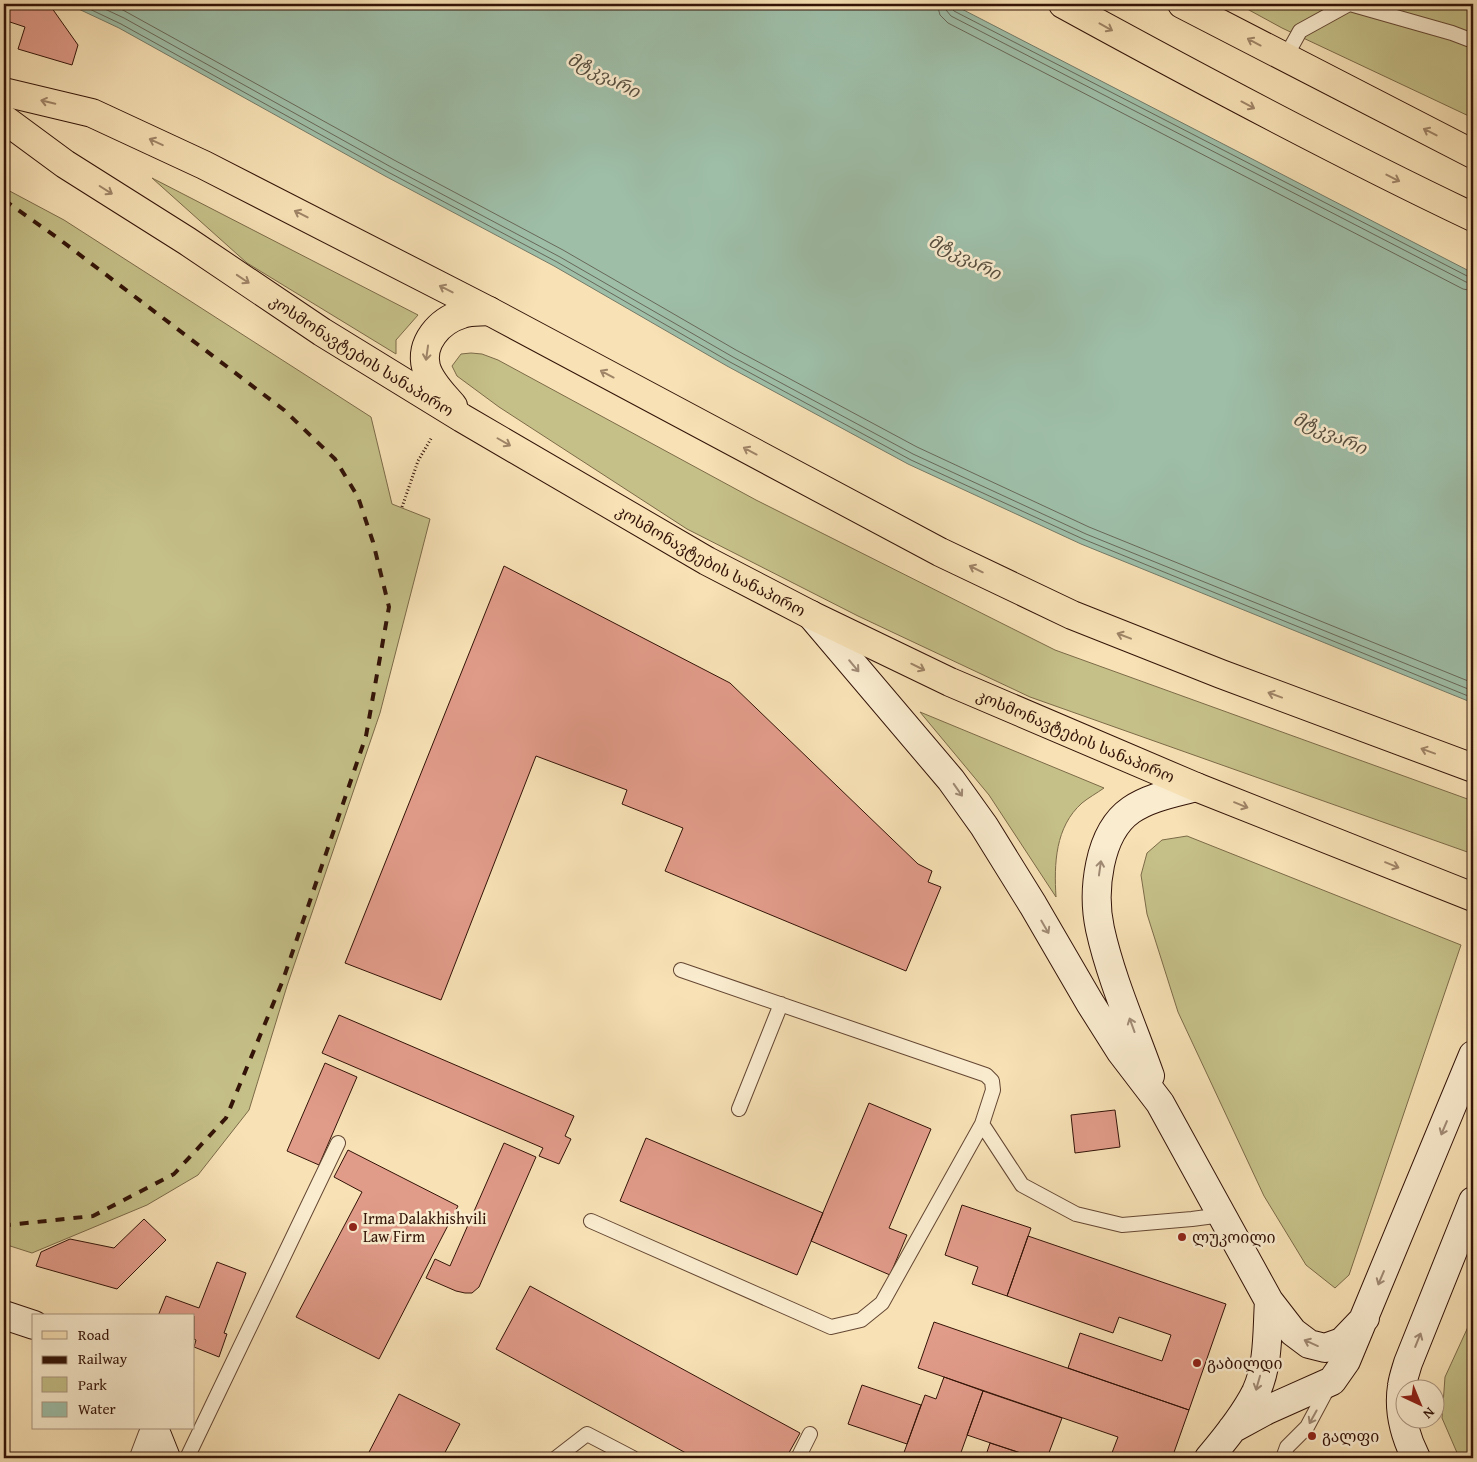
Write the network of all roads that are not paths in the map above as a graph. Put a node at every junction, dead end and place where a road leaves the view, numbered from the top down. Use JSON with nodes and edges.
{"nodes":[{"id":1,"x":1063,"y":4,"type":"edge"},
{"id":2,"x":1182,"y":4,"type":"edge"},
{"id":3,"x":1349,"y":4,"type":"edge"},
{"id":4,"x":1473,"y":41,"type":"edge"},
{"id":5,"x":1285,"y":58,"type":"junction"},
{"id":6,"x":4,"y":92,"type":"edge"},
{"id":7,"x":4,"y":119,"type":"edge"},
{"id":8,"x":1473,"y":154,"type":"edge"},
{"id":9,"x":1473,"y":216,"type":"edge"},
{"id":10,"x":489,"y":311,"type":"junction"},
{"id":11,"x":462,"y":418,"type":"junction"},
{"id":12,"x":811,"y":615,"type":"junction"},
{"id":13,"x":1473,"y":768,"type":"edge"},
{"id":14,"x":1196,"y":788,"type":"junction"},
{"id":15,"x":1473,"y":897,"type":"edge"},
{"id":16,"x":681,"y":970,"type":"dead end"},
{"id":17,"x":781,"y":1004,"type":"junction"},
{"id":18,"x":1473,"y":1055,"type":"edge"},
{"id":19,"x":1160,"y":1103,"type":"junction"},
{"id":20,"x":739,"y":1109,"type":"dead end"},
{"id":21,"x":982,"y":1124,"type":"junction"},
{"id":22,"x":338,"y":1143,"type":"dead end"},
{"id":23,"x":1473,"y":1201,"type":"edge"},
{"id":24,"x":1222,"y":1215,"type":"junction"},
{"id":25,"x":591,"y":1221,"type":"dead end"},
{"id":26,"x":1269,"y":1300,"type":"junction"},
{"id":27,"x":4,"y":1315,"type":"edge"},
{"id":28,"x":1365,"y":1318,"type":"junction"},
{"id":29,"x":32,"y":1324,"type":"edge"},
{"id":30,"x":1332,"y":1381,"type":"junction"},
{"id":31,"x":154,"y":1430,"type":"edge"},
{"id":32,"x":154,"y":1430,"type":"edge"},
{"id":33,"x":1232,"y":1430,"type":"junction"},
{"id":34,"x":810,"y":1434,"type":"dead end"},
{"id":35,"x":144,"y":1458,"type":"edge"},
{"id":36,"x":166,"y":1458,"type":"edge"},
{"id":37,"x":187,"y":1458,"type":"edge"},
{"id":38,"x":556,"y":1458,"type":"edge"},
{"id":39,"x":633,"y":1458,"type":"edge"},
{"id":40,"x":798,"y":1458,"type":"edge"},
{"id":41,"x":1209,"y":1458,"type":"edge"},
{"id":42,"x":1283,"y":1458,"type":"edge"},
{"id":43,"x":1416,"y":1458,"type":"edge"}],
"edges":[{"from":1,"to":9,"type":"main road","one_way":true},
{"from":5,"to":2,"type":"main road","one_way":true},
{"from":3,"to":4,"type":"lane"},
{"from":3,"to":5,"type":"lane"},
{"from":8,"to":5,"type":"main road","one_way":true},
{"from":10,"to":6,"type":"main road","one_way":true},
{"from":7,"to":11,"type":"main road","name":"კოსმონავტების სანაპირო","one_way":true},
{"from":10,"to":11,"type":"main road","one_way":true},
{"from":13,"to":10,"type":"main road","one_way":true},
{"from":11,"to":12,"type":"main road","name":"კოსმონავტების სანაპირო","one_way":true},
{"from":12,"to":14,"type":"main road","name":"კოსმონავტების სანაპირო","one_way":true},
{"from":12,"to":19,"type":"main road","one_way":true},
{"from":14,"to":15,"type":"main road","name":"კოსმონავტების სანაპირო","one_way":true},
{"from":19,"to":14,"type":"main road","one_way":true},
{"from":16,"to":17,"type":"lane"},
{"from":17,"to":20,"type":"lane"},
{"from":17,"to":21,"type":"lane"},
{"from":18,"to":28,"type":"main road","one_way":true},
{"from":19,"to":24,"type":"main road"},
{"from":21,"to":24,"type":"lane"},
{"from":21,"to":25,"type":"lane"},
{"from":22,"to":37,"type":"lane"},
{"from":43,"to":23,"type":"main road","one_way":true},
{"from":24,"to":26,"type":"main road"},
{"from":28,"to":26,"type":"main road","one_way":true},
{"from":26,"to":33,"type":"main road","one_way":true},
{"from":27,"to":29,"type":"main road"},
{"from":28,"to":30,"type":"main road"},
{"from":30,"to":33,"type":"main road"},
{"from":30,"to":42,"type":"lane","one_way":true},
{"from":31,"to":35,"type":"main road"},
{"from":32,"to":36,"type":"main road"},
{"from":33,"to":41,"type":"main road"},
{"from":34,"to":40,"type":"lane"},
{"from":38,"to":39,"type":"lane"}]}
